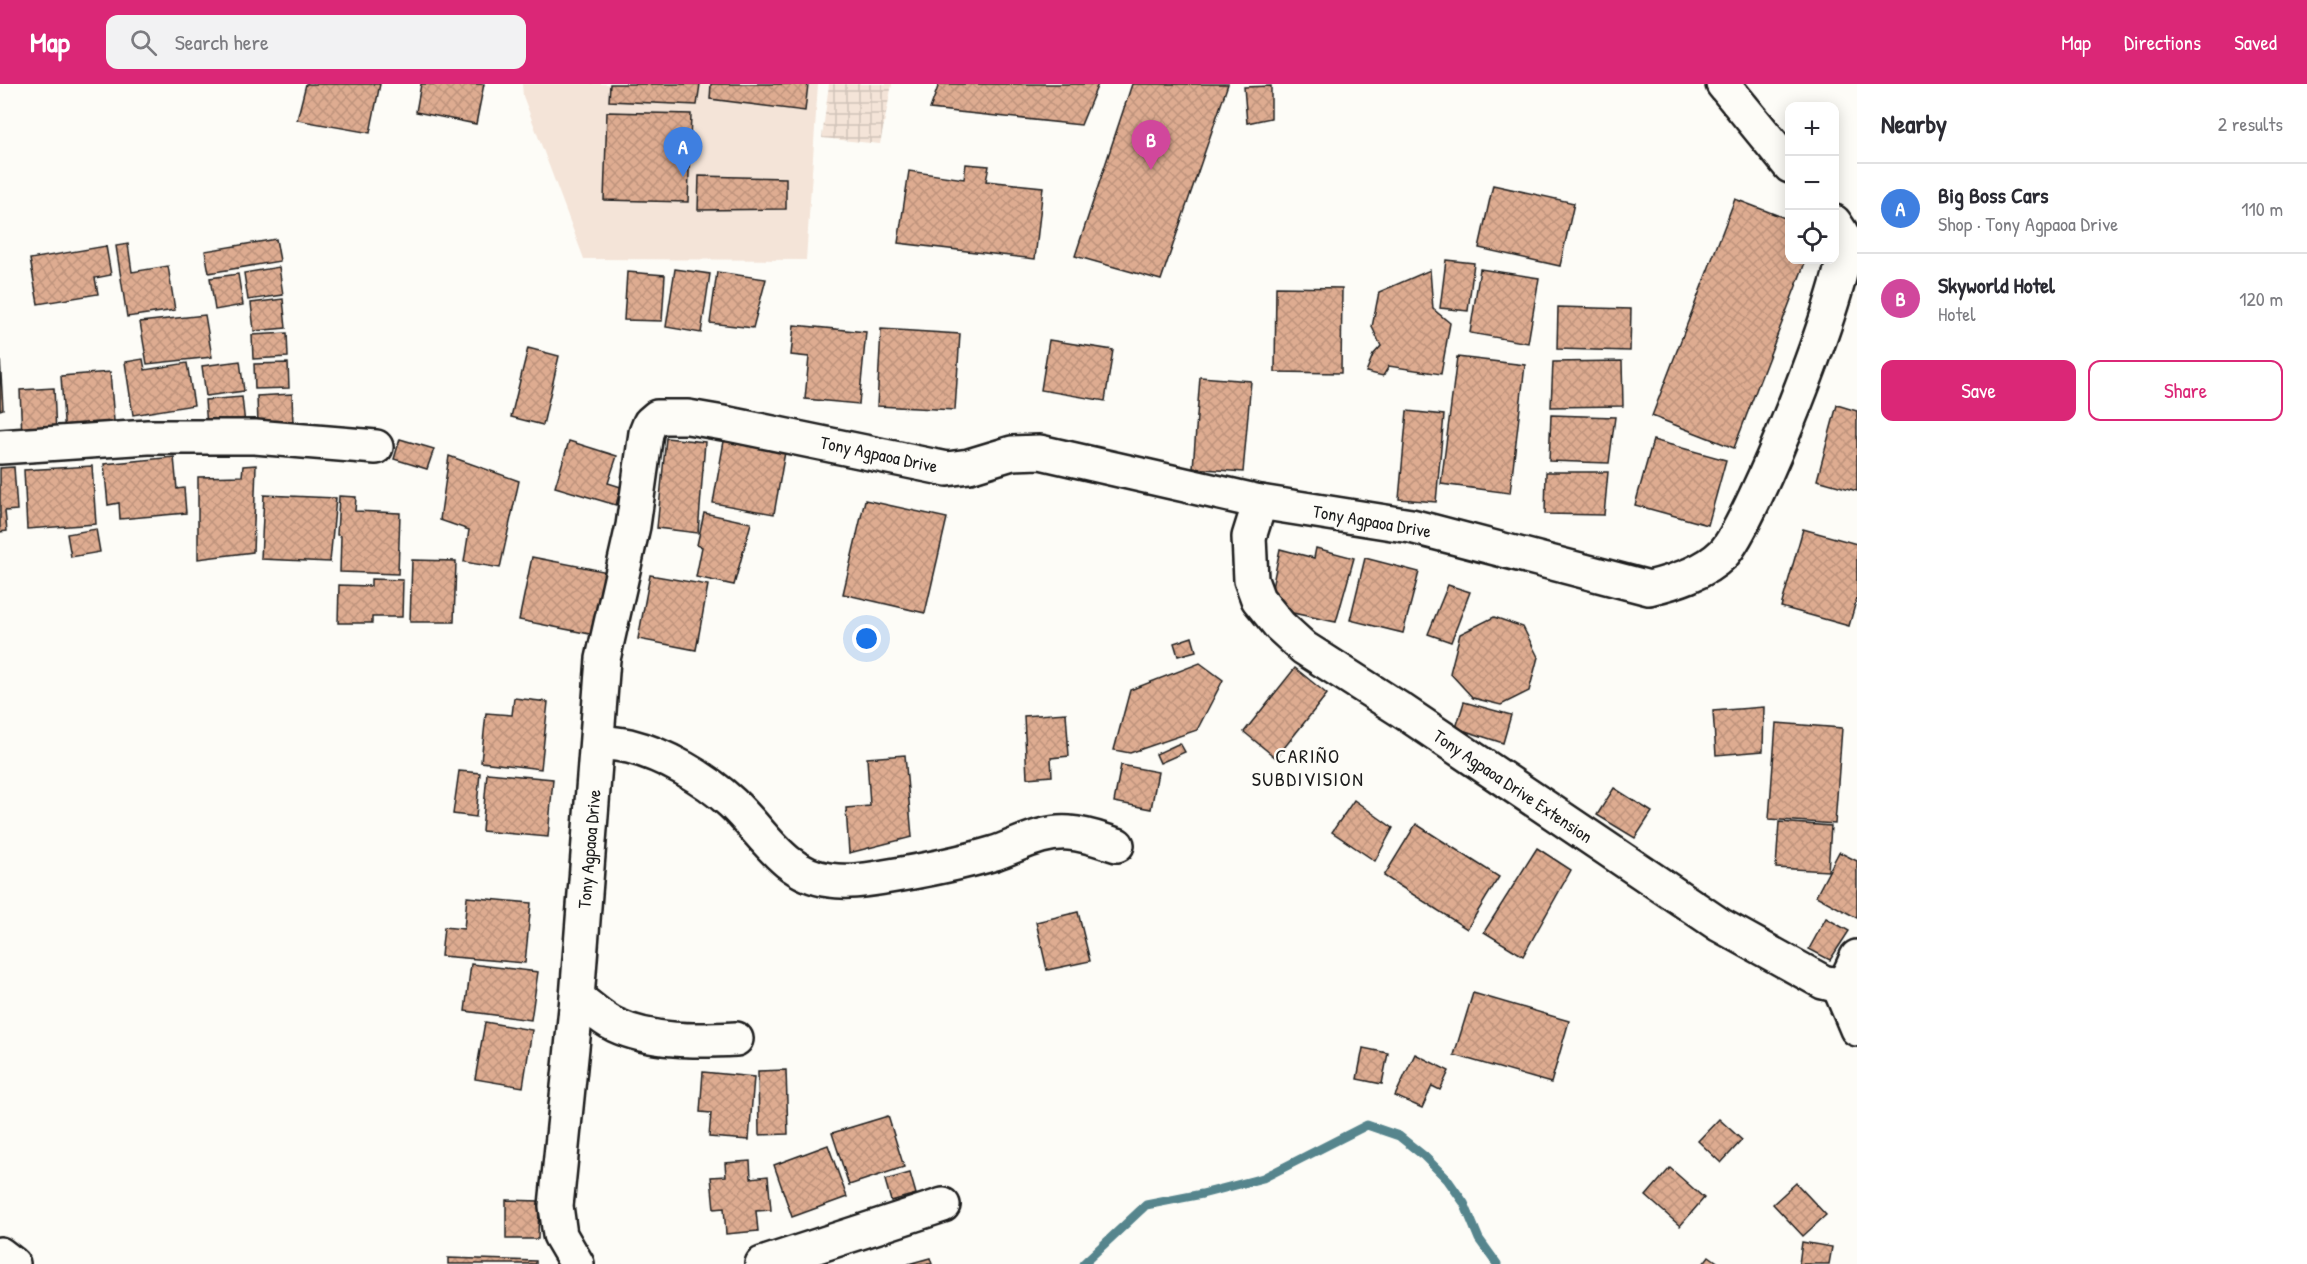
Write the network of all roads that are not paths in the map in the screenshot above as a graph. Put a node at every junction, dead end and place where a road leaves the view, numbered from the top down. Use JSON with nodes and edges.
{"nodes":[{"id":1,"x":1723,"y":84,"type":"edge"},
{"id":2,"x":1785,"y":160,"type":"edge"},
{"id":3,"x":1839,"y":230,"type":"edge"},
{"id":4,"x":0,"y":447,"type":"edge"},
{"id":5,"x":376,"y":447,"type":"dead end"},
{"id":6,"x":1260,"y":502,"type":"junction"},
{"id":7,"x":598,"y":742,"type":"junction"},
{"id":8,"x":1117,"y":845,"type":"dead end"},
{"id":9,"x":1857,"y":957,"type":"edge"},
{"id":10,"x":1838,"y":984,"type":"junction"},
{"id":11,"x":577,"y":998,"type":"junction"},
{"id":12,"x":1857,"y":1029,"type":"edge"},
{"id":13,"x":736,"y":1039,"type":"dead end"},
{"id":14,"x":943,"y":1205,"type":"dead end"},
{"id":15,"x":0,"y":1254,"type":"edge"},
{"id":16,"x":13,"y":1264,"type":"edge"},
{"id":17,"x":577,"y":1264,"type":"edge"},
{"id":18,"x":762,"y":1264,"type":"edge"}],
"edges":[{"from":1,"to":2,"type":"street"},
{"from":3,"to":6,"type":"street","name":"Tony Agpaoa Drive"},
{"from":4,"to":5,"type":"street"},
{"from":6,"to":7,"type":"street","name":"Tony Agpaoa Drive"},
{"from":6,"to":10,"type":"street","name":"Tony Agpaoa Drive Extension"},
{"from":7,"to":8,"type":"street"},
{"from":7,"to":11,"type":"street","name":"Tony Agpaoa Drive"},
{"from":9,"to":10,"type":"street"},
{"from":10,"to":12,"type":"street"},
{"from":11,"to":13,"type":"street"},
{"from":11,"to":17,"type":"street","name":"Tony Agpaoa Drive"},
{"from":14,"to":18,"type":"street"},
{"from":15,"to":16,"type":"street"}]}
